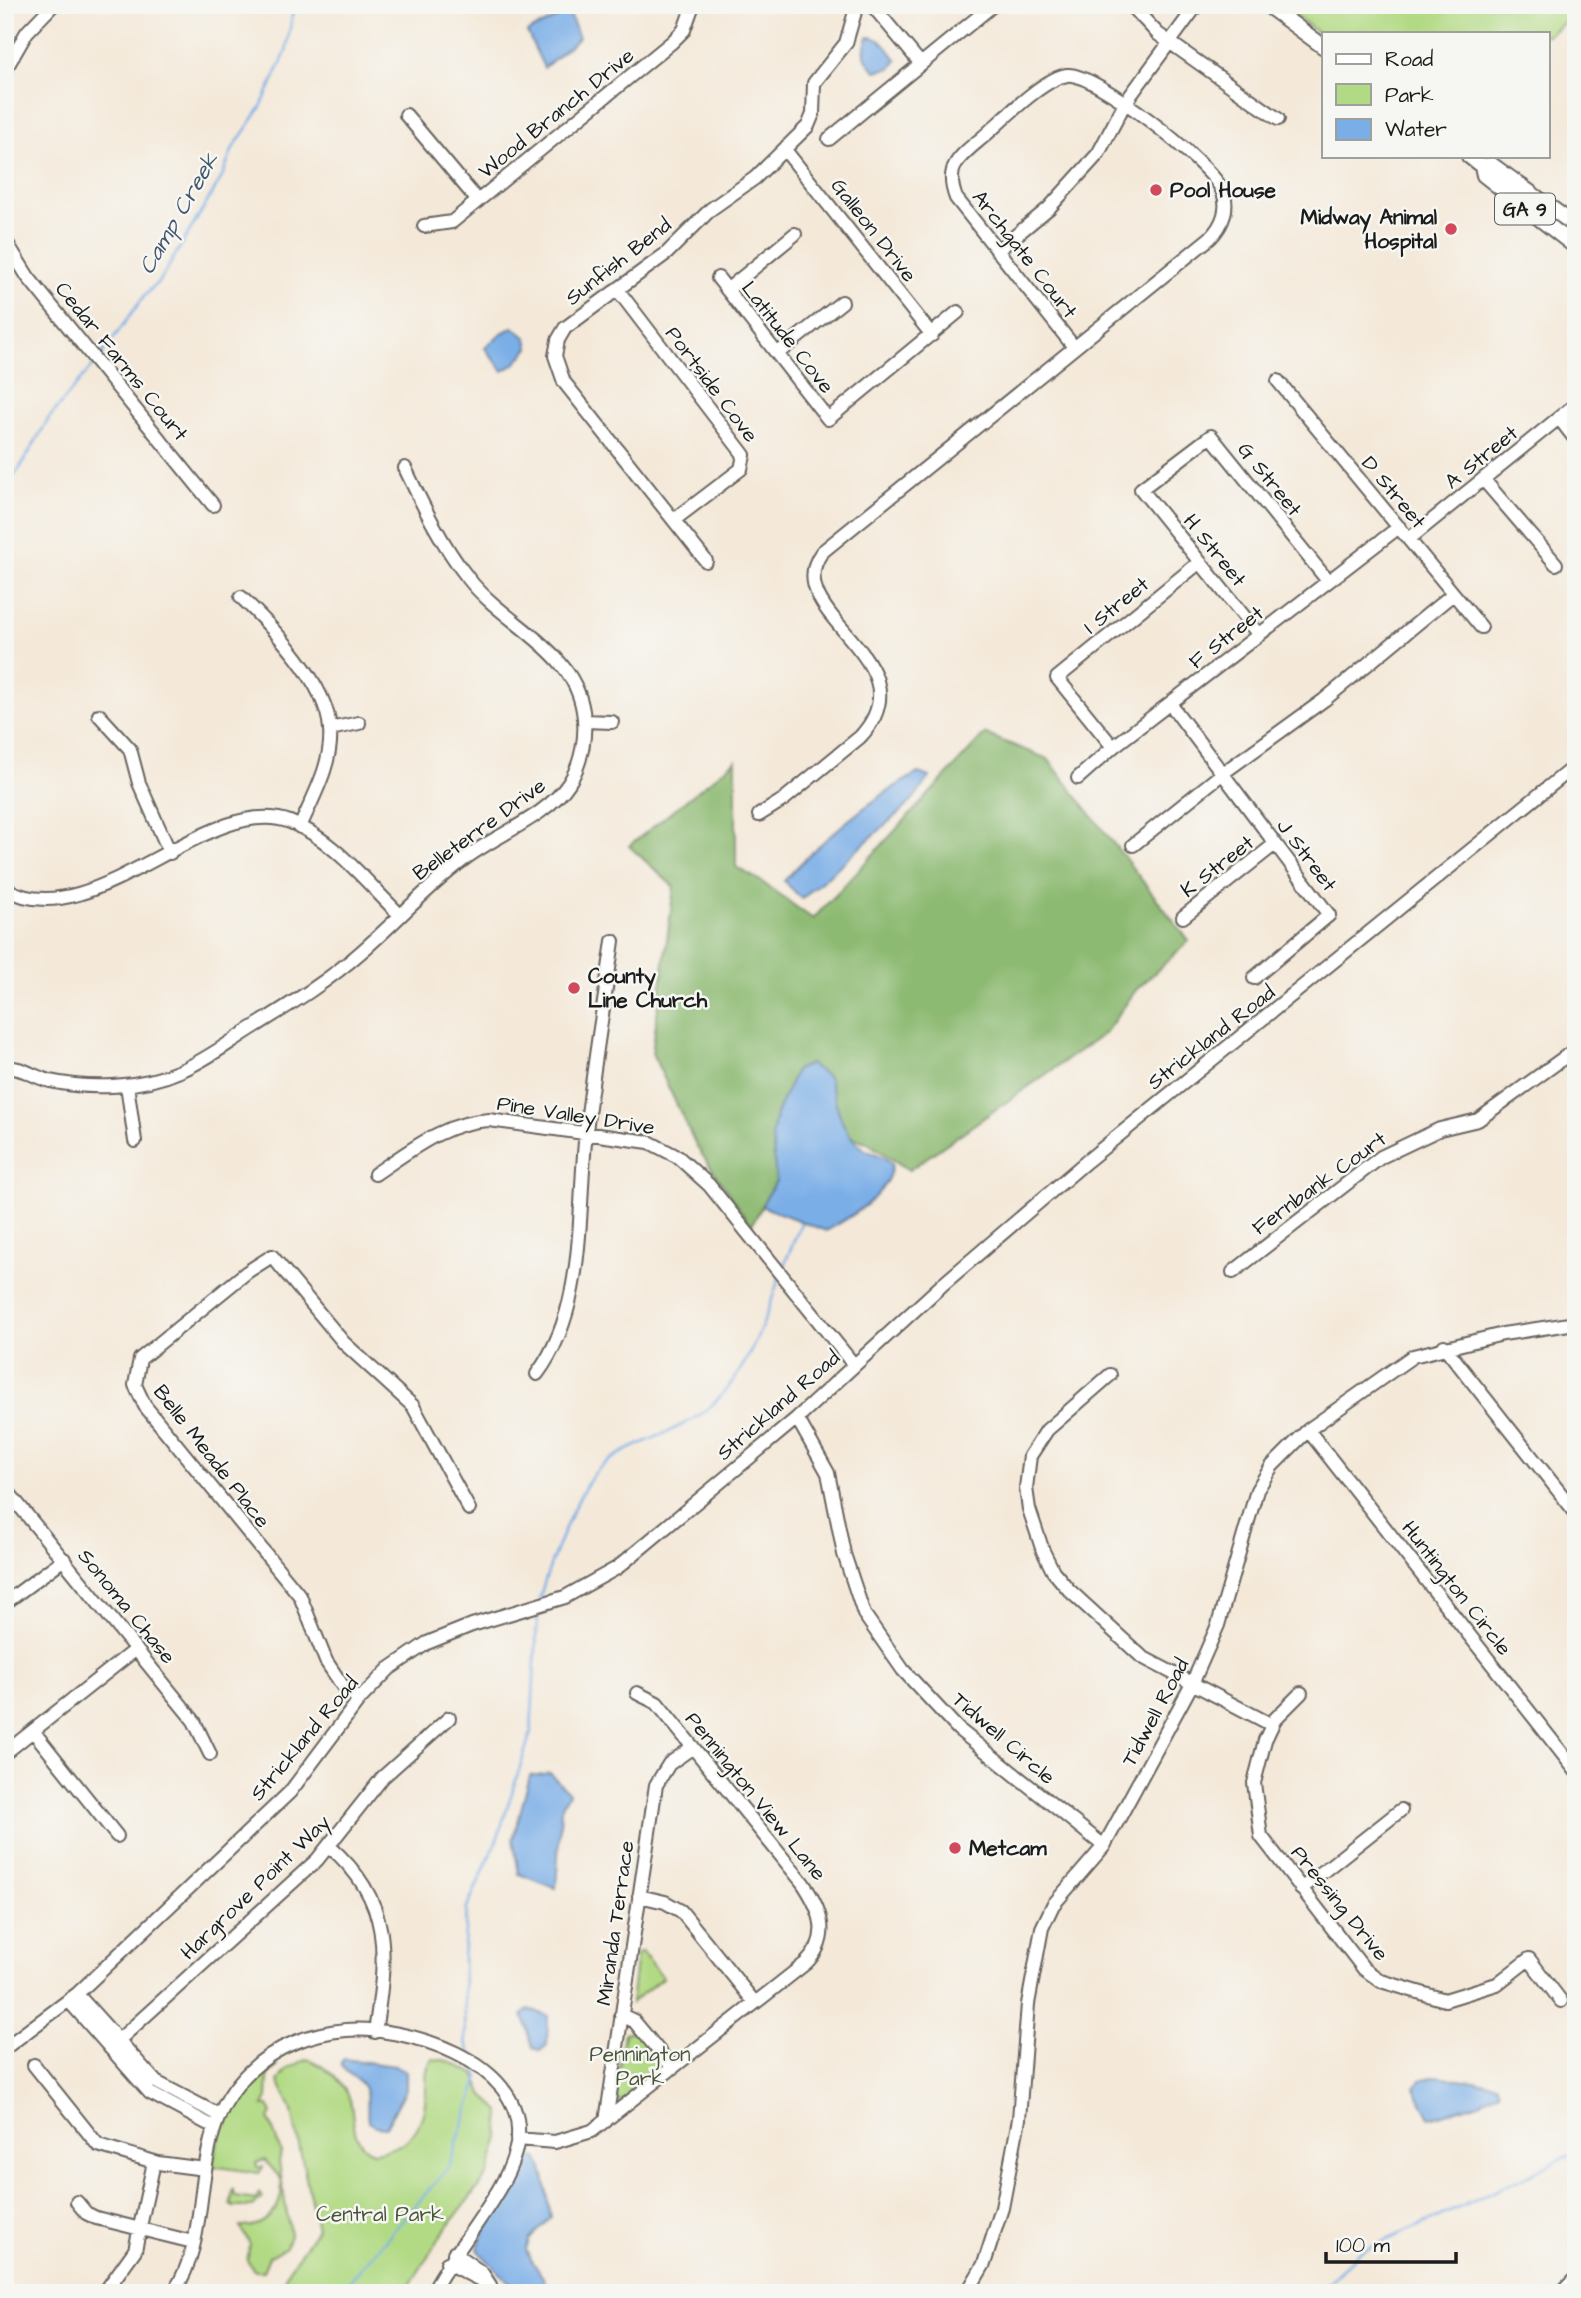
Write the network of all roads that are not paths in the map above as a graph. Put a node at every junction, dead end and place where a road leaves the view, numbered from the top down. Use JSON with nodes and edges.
{"nodes":[{"id":1,"x":52,"y":5,"type":"edge"},
{"id":2,"x":693,"y":5,"type":"edge"},
{"id":3,"x":856,"y":5,"type":"edge"},
{"id":4,"x":873,"y":5,"type":"edge"},
{"id":5,"x":1131,"y":5,"type":"edge"},
{"id":6,"x":1196,"y":5,"type":"edge"},
{"id":7,"x":1267,"y":5,"type":"edge"},
{"id":8,"x":985,"y":8,"type":"edge"},
{"id":9,"x":1170,"y":43,"type":"junction"},
{"id":10,"x":1322,"y":46,"type":"edge"},
{"id":11,"x":920,"y":64,"type":"junction"},
{"id":12,"x":5,"y":70,"type":"edge"},
{"id":13,"x":1125,"y":103,"type":"junction"},
{"id":14,"x":406,"y":115,"type":"dead end"},
{"id":15,"x":1278,"y":119,"type":"dead end"},
{"id":16,"x":829,"y":139,"type":"dead end"},
{"id":17,"x":785,"y":149,"type":"junction"},
{"id":18,"x":1472,"y":158,"type":"edge"},
{"id":19,"x":1482,"y":166,"type":"junction"},
{"id":20,"x":478,"y":201,"type":"junction"},
{"id":21,"x":424,"y":226,"type":"dead end"},
{"id":22,"x":1576,"y":226,"type":"edge"},
{"id":23,"x":795,"y":234,"type":"dead end"},
{"id":24,"x":5,"y":240,"type":"edge"},
{"id":25,"x":1576,"y":247,"type":"edge"},
{"id":26,"x":997,"y":251,"type":"junction"},
{"id":27,"x":718,"y":278,"type":"dead end"},
{"id":28,"x":617,"y":289,"type":"junction"},
{"id":29,"x":727,"y":290,"type":"junction"},
{"id":30,"x":842,"y":302,"type":"dead end"},
{"id":31,"x":958,"y":312,"type":"dead end"},
{"id":32,"x":932,"y":335,"type":"junction"},
{"id":33,"x":1074,"y":347,"type":"junction"},
{"id":34,"x":778,"y":353,"type":"junction"},
{"id":35,"x":1278,"y":381,"type":"dead end"},
{"id":36,"x":1576,"y":404,"type":"edge"},
{"id":37,"x":1559,"y":418,"type":"junction"},
{"id":38,"x":1576,"y":440,"type":"edge"},
{"id":39,"x":405,"y":468,"type":"dead end"},
{"id":40,"x":1483,"y":479,"type":"junction"},
{"id":41,"x":1141,"y":489,"type":"joint"},
{"id":42,"x":213,"y":505,"type":"dead end"},
{"id":43,"x":674,"y":520,"type":"junction"},
{"id":44,"x":1399,"y":527,"type":"junction"},
{"id":45,"x":1409,"y":539,"type":"junction"},
{"id":46,"x":706,"y":561,"type":"dead end"},
{"id":47,"x":1200,"y":562,"type":"junction"},
{"id":48,"x":1556,"y":564,"type":"dead end"},
{"id":49,"x":1328,"y":581,"type":"junction"},
{"id":50,"x":1453,"y":594,"type":"junction"},
{"id":51,"x":241,"y":597,"type":"dead end"},
{"id":52,"x":1481,"y":627,"type":"dead end"},
{"id":53,"x":1259,"y":635,"type":"junction"},
{"id":54,"x":1171,"y":705,"type":"junction"},
{"id":55,"x":99,"y":715,"type":"dead end"},
{"id":56,"x":584,"y":721,"type":"junction"},
{"id":57,"x":612,"y":722,"type":"dead end"},
{"id":58,"x":359,"y":723,"type":"dead end"},
{"id":59,"x":330,"y":729,"type":"junction"},
{"id":60,"x":1113,"y":747,"type":"junction"},
{"id":61,"x":1576,"y":765,"type":"edge"},
{"id":62,"x":1223,"y":773,"type":"junction"},
{"id":63,"x":1078,"y":778,"type":"dead end"},
{"id":64,"x":759,"y":814,"type":"dead end"},
{"id":65,"x":300,"y":827,"type":"junction"},
{"id":66,"x":1133,"y":845,"type":"dead end"},
{"id":67,"x":1275,"y":845,"type":"junction"},
{"id":68,"x":170,"y":853,"type":"junction"},
{"id":69,"x":5,"y":888,"type":"edge"},
{"id":70,"x":399,"y":914,"type":"junction"},
{"id":71,"x":1183,"y":917,"type":"dead end"},
{"id":72,"x":614,"y":941,"type":"dead end"},
{"id":73,"x":1254,"y":978,"type":"dead end"},
{"id":74,"x":1576,"y":1049,"type":"edge"},
{"id":75,"x":5,"y":1067,"type":"edge"},
{"id":76,"x":127,"y":1085,"type":"junction"},
{"id":77,"x":586,"y":1132,"type":"junction"},
{"id":78,"x":135,"y":1140,"type":"dead end"},
{"id":79,"x":375,"y":1174,"type":"dead end"},
{"id":80,"x":1233,"y":1272,"type":"dead end"},
{"id":81,"x":1576,"y":1323,"type":"edge"},
{"id":82,"x":1444,"y":1346,"type":"junction"},
{"id":83,"x":854,"y":1365,"type":"junction"},
{"id":84,"x":537,"y":1374,"type":"dead end"},
{"id":85,"x":1110,"y":1375,"type":"dead end"},
{"id":86,"x":797,"y":1418,"type":"junction"},
{"id":87,"x":1308,"y":1430,"type":"junction"},
{"id":88,"x":5,"y":1488,"type":"edge"},
{"id":89,"x":469,"y":1509,"type":"dead end"},
{"id":90,"x":1576,"y":1513,"type":"edge"},
{"id":91,"x":64,"y":1559,"type":"junction"},
{"id":92,"x":5,"y":1602,"type":"edge"},
{"id":93,"x":136,"y":1649,"type":"junction"},
{"id":94,"x":1192,"y":1684,"type":"junction"},
{"id":95,"x":637,"y":1693,"type":"dead end"},
{"id":96,"x":1301,"y":1693,"type":"dead end"},
{"id":97,"x":359,"y":1700,"type":"junction"},
{"id":98,"x":449,"y":1718,"type":"dead end"},
{"id":99,"x":1272,"y":1725,"type":"junction"},
{"id":100,"x":33,"y":1731,"type":"junction"},
{"id":101,"x":693,"y":1747,"type":"junction"},
{"id":102,"x":5,"y":1753,"type":"edge"},
{"id":103,"x":211,"y":1754,"type":"dead end"},
{"id":104,"x":1576,"y":1771,"type":"edge"},
{"id":105,"x":1401,"y":1810,"type":"dead end"},
{"id":106,"x":117,"y":1836,"type":"dead end"},
{"id":107,"x":329,"y":1846,"type":"junction"},
{"id":108,"x":1104,"y":1846,"type":"junction"},
{"id":109,"x":1301,"y":1889,"type":"junction"},
{"id":110,"x":639,"y":1896,"type":"junction"},
{"id":111,"x":73,"y":1997,"type":"junction"},
{"id":112,"x":1562,"y":2001,"type":"dead end"},
{"id":113,"x":755,"y":2003,"type":"junction"},
{"id":114,"x":621,"y":2015,"type":"junction"},
{"id":115,"x":375,"y":2032,"type":"junction"},
{"id":116,"x":114,"y":2044,"type":"junction"},
{"id":117,"x":5,"y":2048,"type":"edge"},
{"id":118,"x":34,"y":2065,"type":"dead end"},
{"id":119,"x":673,"y":2068,"type":"junction"},
{"id":120,"x":217,"y":2121,"type":"junction"},
{"id":121,"x":606,"y":2121,"type":"junction"},
{"id":122,"x":517,"y":2139,"type":"junction"},
{"id":123,"x":154,"y":2162,"type":"junction"},
{"id":124,"x":205,"y":2169,"type":"junction"},
{"id":125,"x":77,"y":2202,"type":"dead end"},
{"id":126,"x":140,"y":2231,"type":"junction"},
{"id":127,"x":193,"y":2242,"type":"junction"},
{"id":128,"x":451,"y":2258,"type":"junction"},
{"id":129,"x":1576,"y":2278,"type":"edge"},
{"id":130,"x":107,"y":2289,"type":"dead end"},
{"id":131,"x":494,"y":2289,"type":"edge"},
{"id":132,"x":173,"y":2293,"type":"edge"},
{"id":133,"x":432,"y":2293,"type":"edge"},
{"id":134,"x":967,"y":2293,"type":"edge"},
{"id":135,"x":1561,"y":2293,"type":"edge"}],
"edges":[{"from":1,"to":12,"type":"street"},
{"from":2,"to":20,"type":"street","name":"Wood Branch Drive"},
{"from":3,"to":17,"type":"street","name":"Sunfish Bend"},
{"from":4,"to":11,"type":"street"},
{"from":5,"to":9,"type":"street"},
{"from":6,"to":9,"type":"street"},
{"from":7,"to":10,"type":"main road"},
{"from":8,"to":11,"type":"street"},
{"from":9,"to":13,"type":"street"},
{"from":9,"to":15,"type":"street"},
{"from":11,"to":16,"type":"street"},
{"from":13,"to":26,"type":"street"},
{"from":13,"to":26,"type":"street","name":"Archgate Court"},
{"from":13,"to":33,"type":"street","name":"Archgate Court"},
{"from":14,"to":20,"type":"street"},
{"from":17,"to":28,"type":"street","name":"Sunfish Bend"},
{"from":17,"to":32,"type":"street","name":"Galleon Drive"},
{"from":18,"to":19,"type":"main road","number":"GA 9"},
{"from":19,"to":22,"type":"main road","number":"GA 9"},
{"from":19,"to":25,"type":"main road","number":"GA 9"},
{"from":20,"to":21,"type":"street","name":"Wood Branch Drive"},
{"from":23,"to":29,"type":"street"},
{"from":24,"to":42,"type":"street","name":"Cedar Farms Court"},
{"from":26,"to":33,"type":"street","name":"Archgate Court"},
{"from":27,"to":29,"type":"street","name":"Latitude Cove"},
{"from":28,"to":43,"type":"street","name":"Sunfish Bend"},
{"from":28,"to":43,"type":"street","name":"Portside Cove"},
{"from":29,"to":34,"type":"street","name":"Latitude Cove"},
{"from":30,"to":34,"type":"street"},
{"from":31,"to":32,"type":"street"},
{"from":32,"to":34,"type":"street","name":"Latitude Cove"},
{"from":33,"to":64,"type":"street","name":"Archgate Court"},
{"from":35,"to":44,"type":"street","name":"D Street"},
{"from":36,"to":37,"type":"street","name":"A Street"},
{"from":37,"to":38,"type":"street"},
{"from":37,"to":40,"type":"street","name":"A Street"},
{"from":39,"to":56,"type":"street","name":"Belleterre Drive"},
{"from":40,"to":45,"type":"street","name":"A Street"},
{"from":40,"to":48,"type":"street"},
{"from":41,"to":47,"type":"street","name":"H Street"},
{"from":41,"to":49,"type":"street","name":"G Street"},
{"from":43,"to":46,"type":"street","name":"Sunfish Bend"},
{"from":44,"to":45,"type":"street","name":"D Street"},
{"from":44,"to":49,"type":"street","name":"F Street"},
{"from":45,"to":50,"type":"street","name":"D Street"},
{"from":47,"to":53,"type":"street","name":"H Street"},
{"from":47,"to":60,"type":"street","name":"I Street"},
{"from":49,"to":53,"type":"street","name":"F Street"},
{"from":50,"to":52,"type":"street","name":"D Street"},
{"from":50,"to":62,"type":"street"},
{"from":51,"to":59,"type":"street"},
{"from":53,"to":54,"type":"street","name":"F Street"},
{"from":54,"to":60,"type":"street","name":"F Street"},
{"from":54,"to":62,"type":"street"},
{"from":55,"to":68,"type":"street"},
{"from":56,"to":57,"type":"street"},
{"from":56,"to":70,"type":"street","name":"Belleterre Drive"},
{"from":58,"to":59,"type":"street"},
{"from":59,"to":65,"type":"street"},
{"from":60,"to":63,"type":"street","name":"F Street"},
{"from":61,"to":83,"type":"street","name":"Strickland Road"},
{"from":62,"to":66,"type":"street"},
{"from":62,"to":67,"type":"street","name":"J Street"},
{"from":65,"to":68,"type":"street"},
{"from":65,"to":70,"type":"street"},
{"from":67,"to":71,"type":"street","name":"K Street"},
{"from":67,"to":73,"type":"street","name":"J Street"},
{"from":68,"to":69,"type":"street"},
{"from":70,"to":76,"type":"street","name":"Belleterre Drive"},
{"from":72,"to":77,"type":"street"},
{"from":74,"to":80,"type":"street","name":"Fernbank Court"},
{"from":75,"to":76,"type":"street","name":"Belleterre Drive"},
{"from":76,"to":78,"type":"street"},
{"from":77,"to":79,"type":"street","name":"Pine Valley Drive"},
{"from":77,"to":83,"type":"street","name":"Pine Valley Drive"},
{"from":77,"to":84,"type":"street"},
{"from":81,"to":82,"type":"street","name":"Tidwell Road"},
{"from":82,"to":87,"type":"street","name":"Tidwell Road"},
{"from":82,"to":90,"type":"street"},
{"from":83,"to":86,"type":"street","name":"Strickland Road"},
{"from":85,"to":94,"type":"street"},
{"from":86,"to":97,"type":"street","name":"Strickland Road"},
{"from":86,"to":108,"type":"street","name":"Tidwell Circle"},
{"from":87,"to":94,"type":"street","name":"Tidwell Road"},
{"from":87,"to":104,"type":"street","name":"Huntington Circle"},
{"from":88,"to":91,"type":"street","name":"Sonoma Chase"},
{"from":89,"to":97,"type":"street","name":"Belle Meade Place"},
{"from":91,"to":92,"type":"street"},
{"from":91,"to":93,"type":"street","name":"Sonoma Chase"},
{"from":93,"to":100,"type":"street"},
{"from":93,"to":103,"type":"street","name":"Sonoma Chase"},
{"from":94,"to":99,"type":"street"},
{"from":94,"to":108,"type":"street","name":"Tidwell Road"},
{"from":95,"to":101,"type":"street","name":"Pennington View Lane"},
{"from":96,"to":99,"type":"street","name":"Pressing Drive"},
{"from":97,"to":111,"type":"street","name":"Strickland Road"},
{"from":98,"to":107,"type":"street","name":"Hargrove Point Way"},
{"from":99,"to":109,"type":"street","name":"Pressing Drive"},
{"from":100,"to":102,"type":"street"},
{"from":100,"to":106,"type":"street"},
{"from":101,"to":110,"type":"street","name":"Miranda Terrace"},
{"from":101,"to":113,"type":"street","name":"Pennington View Lane"},
{"from":105,"to":109,"type":"street"},
{"from":107,"to":115,"type":"street"},
{"from":107,"to":116,"type":"street","name":"Hargrove Point Way"},
{"from":108,"to":134,"type":"street","name":"Tidwell Road"},
{"from":109,"to":112,"type":"street","name":"Pressing Drive"},
{"from":110,"to":113,"type":"street"},
{"from":110,"to":114,"type":"street","name":"Miranda Terrace"},
{"from":111,"to":116,"type":"street"},
{"from":111,"to":117,"type":"street","name":"Strickland Road"},
{"from":113,"to":119,"type":"street","name":"Pennington View Lane"},
{"from":114,"to":119,"type":"street"},
{"from":114,"to":121,"type":"street","name":"Miranda Terrace"},
{"from":115,"to":120,"type":"street"},
{"from":115,"to":122,"type":"street"},
{"from":116,"to":120,"type":"street"},
{"from":118,"to":123,"type":"street"},
{"from":119,"to":121,"type":"street","name":"Pennington View Lane"},
{"from":120,"to":124,"type":"street"},
{"from":121,"to":122,"type":"street","name":"Pennington View Lane"},
{"from":122,"to":128,"type":"street"},
{"from":123,"to":124,"type":"street"},
{"from":123,"to":126,"type":"street"},
{"from":124,"to":127,"type":"street"},
{"from":125,"to":126,"type":"street"},
{"from":126,"to":127,"type":"street"},
{"from":126,"to":130,"type":"street"},
{"from":127,"to":132,"type":"street"},
{"from":128,"to":131,"type":"street"},
{"from":128,"to":133,"type":"street"},
{"from":129,"to":135,"type":"street"}]}
